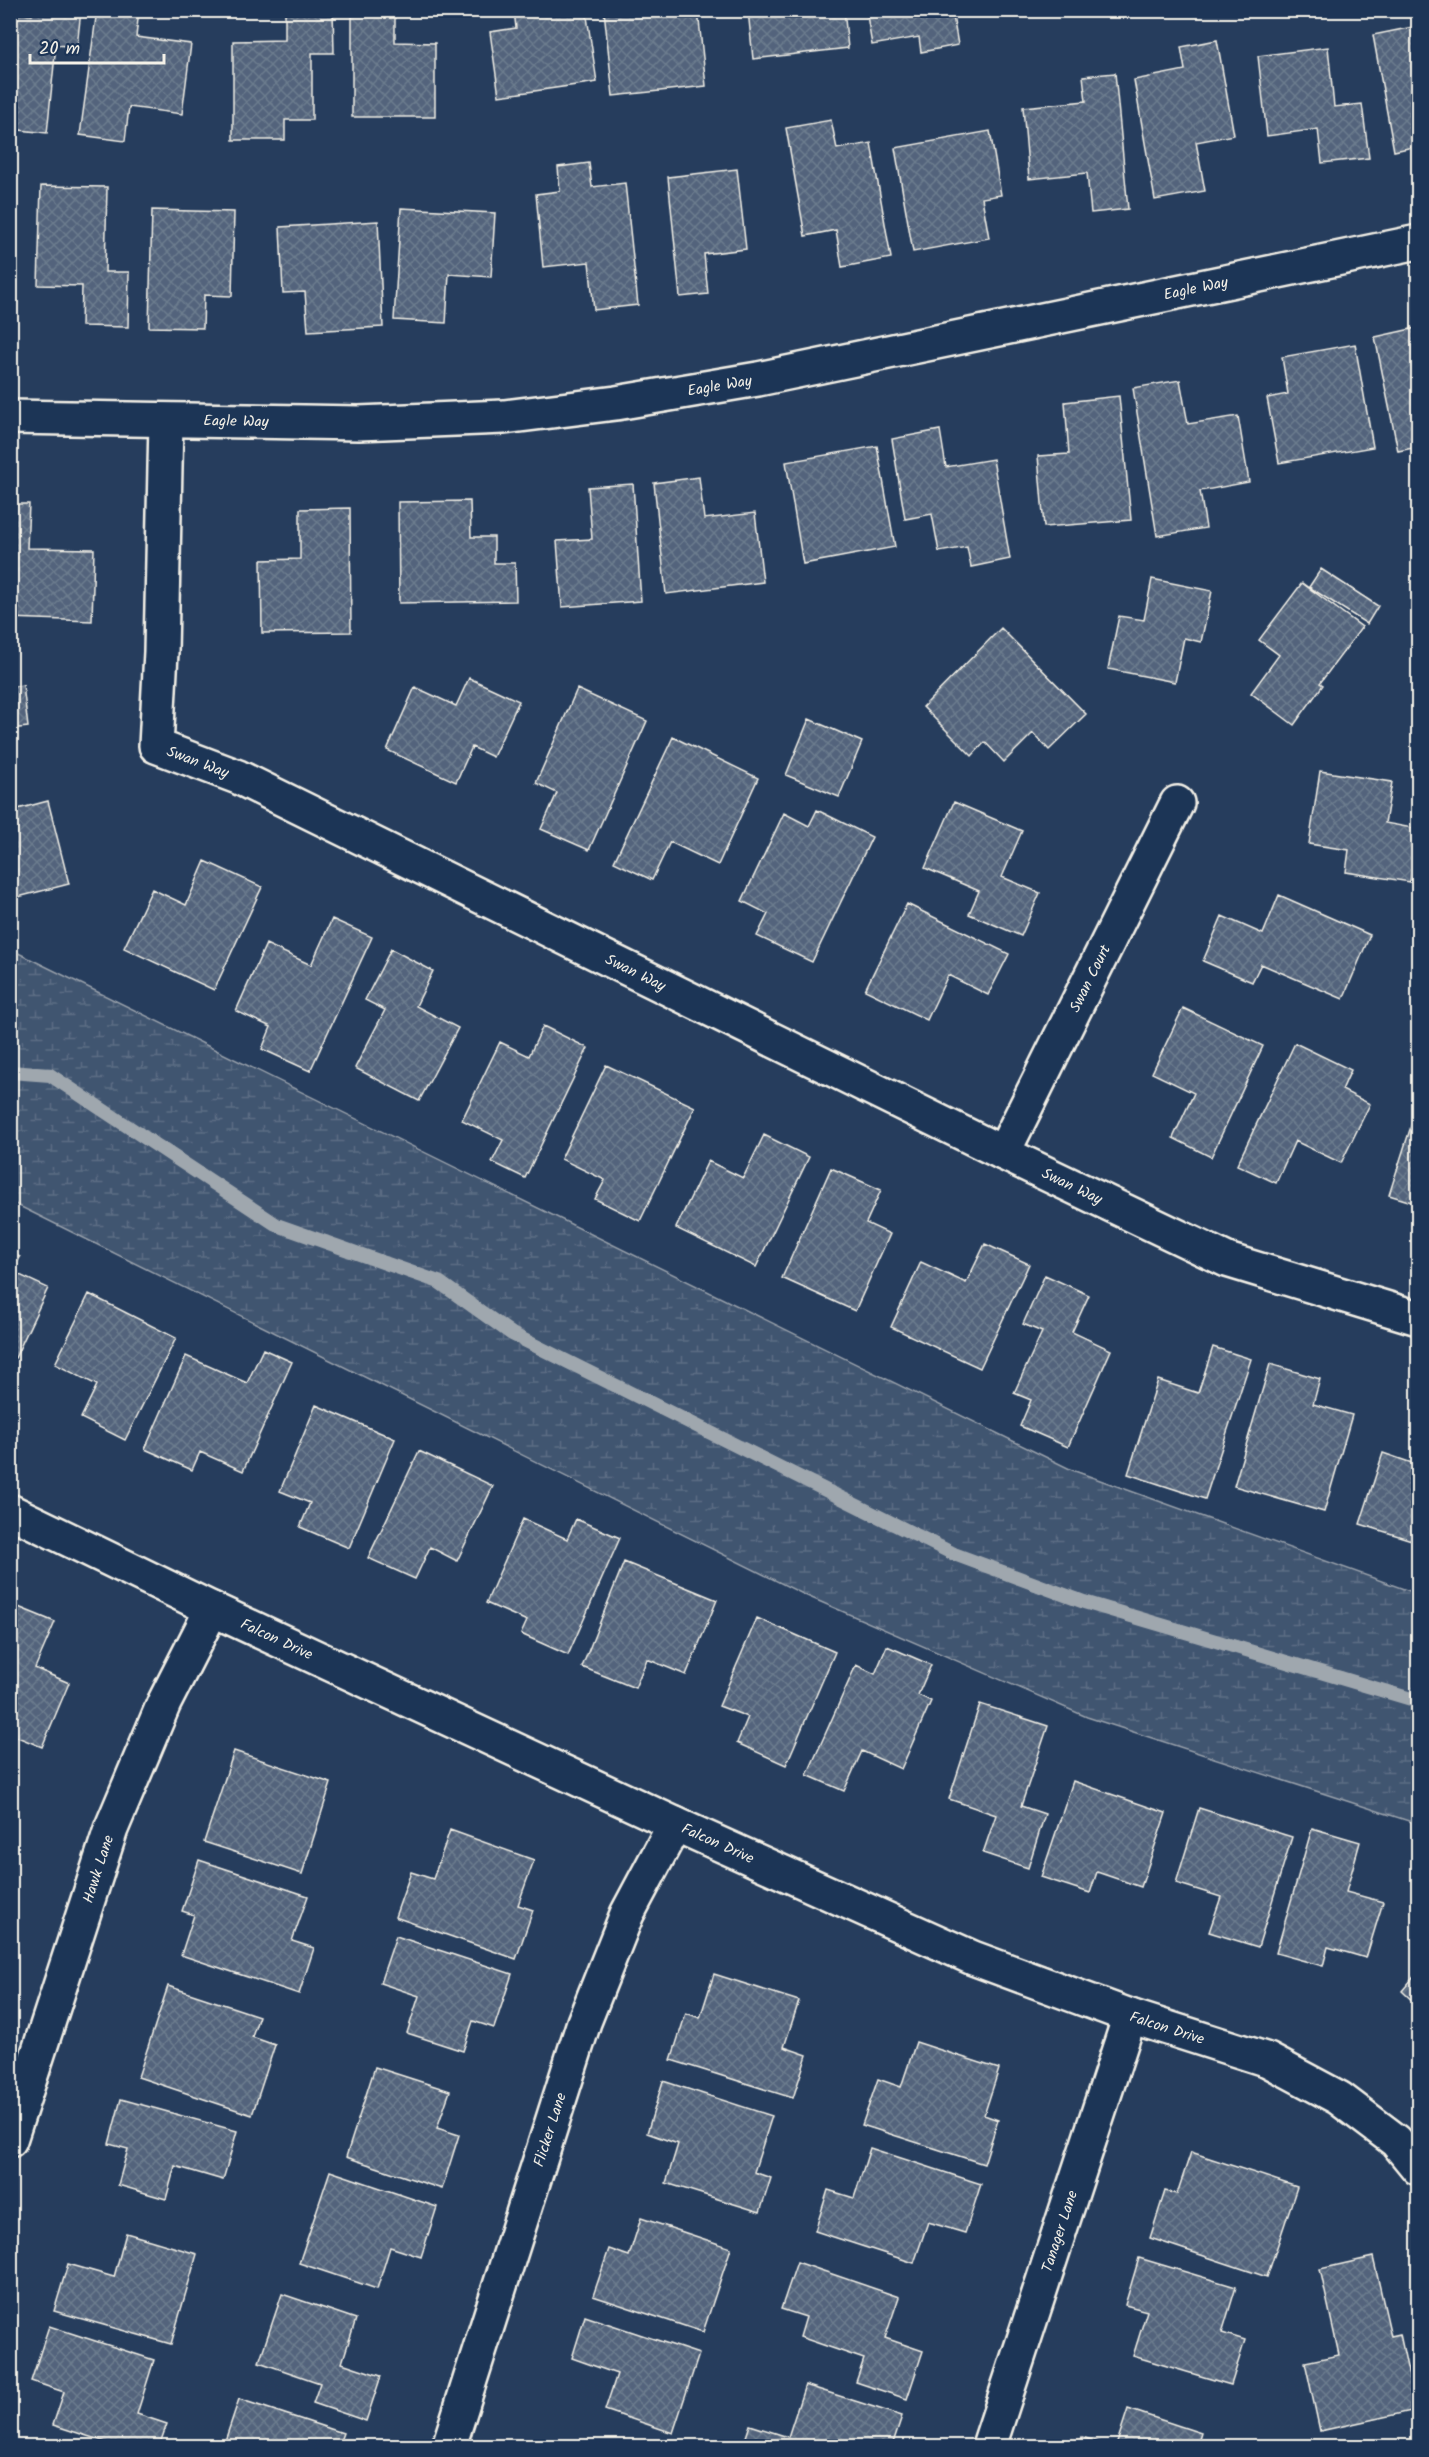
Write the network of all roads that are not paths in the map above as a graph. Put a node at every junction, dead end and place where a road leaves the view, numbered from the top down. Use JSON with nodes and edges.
{"nodes":[{"id":1,"x":1419,"y":242,"type":"edge"},
{"id":2,"x":10,"y":417,"type":"edge"},
{"id":3,"x":165,"y":421,"type":"junction"},
{"id":4,"x":1177,"y":803,"type":"dead end"},
{"id":5,"x":1003,"y":1153,"type":"junction"},
{"id":6,"x":1419,"y":1318,"type":"edge"},
{"id":7,"x":10,"y":1511,"type":"edge"},
{"id":8,"x":212,"y":1609,"type":"junction"},
{"id":9,"x":675,"y":1824,"type":"junction"},
{"id":10,"x":1130,"y":2016,"type":"junction"},
{"id":11,"x":10,"y":2140,"type":"edge"},
{"id":12,"x":1419,"y":2168,"type":"edge"},
{"id":13,"x":449,"y":2446,"type":"edge"},
{"id":14,"x":989,"y":2446,"type":"edge"}],
"edges":[{"from":1,"to":3,"type":"street","name":"Eagle Way"},
{"from":2,"to":3,"type":"street","name":"Eagle Way"},
{"from":3,"to":5,"type":"street","name":"Swan Way"},
{"from":4,"to":5,"type":"street","name":"Swan Court"},
{"from":5,"to":6,"type":"street","name":"Swan Way"},
{"from":7,"to":8,"type":"street","name":"Falcon Drive"},
{"from":8,"to":9,"type":"street","name":"Falcon Drive"},
{"from":8,"to":11,"type":"street","name":"Hawk Lane"},
{"from":9,"to":10,"type":"street","name":"Falcon Drive"},
{"from":9,"to":13,"type":"street","name":"Flicker Lane"},
{"from":10,"to":12,"type":"street","name":"Falcon Drive"},
{"from":10,"to":14,"type":"street","name":"Tanager Lane"}]}
